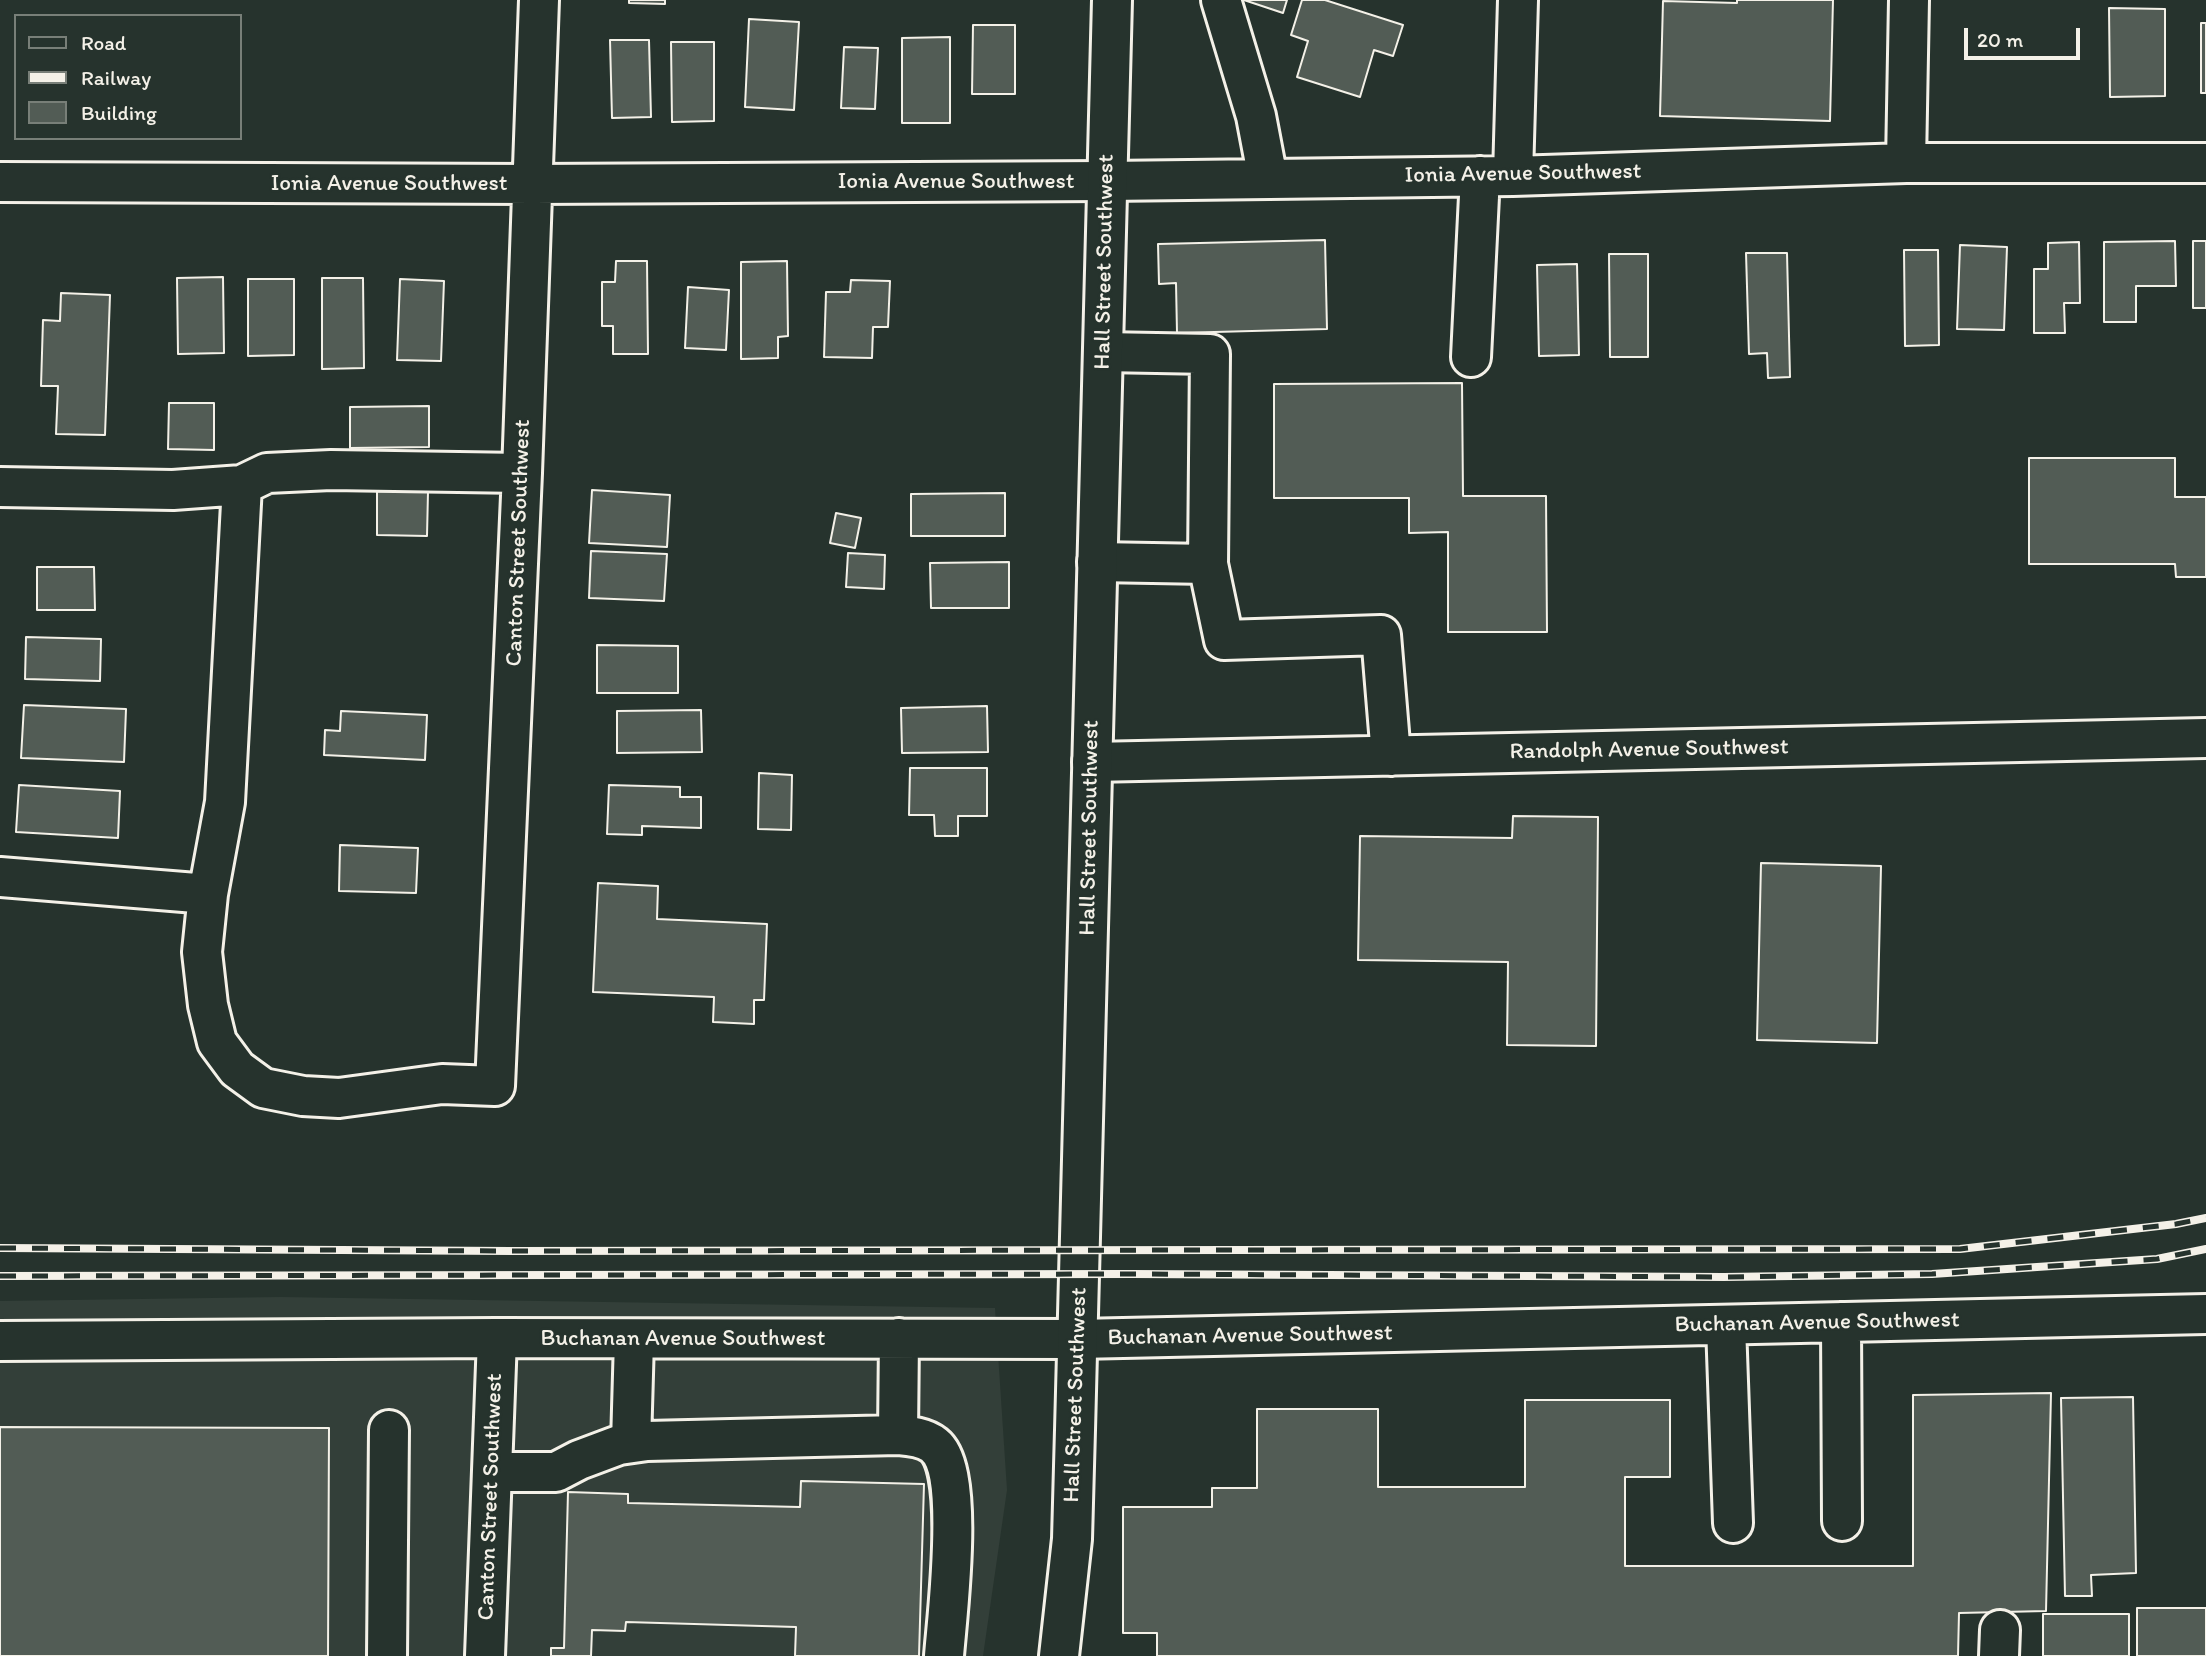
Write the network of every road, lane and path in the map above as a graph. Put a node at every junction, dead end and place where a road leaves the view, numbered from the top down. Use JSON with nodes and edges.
{"nodes":[{"id":1,"x":539,"y":0,"type":"edge"},
{"id":2,"x":1112,"y":0,"type":"edge"},
{"id":3,"x":1221,"y":0,"type":"edge"},
{"id":4,"x":1518,"y":0,"type":"edge"},
{"id":5,"x":1909,"y":0,"type":"edge"},
{"id":6,"x":1906,"y":163,"type":"junction"},
{"id":7,"x":2206,"y":163,"type":"edge"},
{"id":8,"x":1497,"y":176,"type":"junction"},
{"id":9,"x":1268,"y":179,"type":"junction"},
{"id":10,"x":1107,"y":181,"type":"junction"},
{"id":11,"x":0,"y":182,"type":"edge"},
{"id":12,"x":533,"y":184,"type":"junction"},
{"id":13,"x":1103,"y":352,"type":"junction"},
{"id":14,"x":1471,"y":357,"type":"dead end"},
{"id":15,"x":522,"y":473,"type":"junction"},
{"id":16,"x":242,"y":485,"type":"junction"},
{"id":17,"x":0,"y":487,"type":"edge"},
{"id":18,"x":1097,"y":562,"type":"junction"},
{"id":19,"x":1208,"y":564,"type":"junction"},
{"id":20,"x":2206,"y":738,"type":"edge"},
{"id":21,"x":1391,"y":756,"type":"junction"},
{"id":22,"x":1091,"y":762,"type":"junction"},
{"id":23,"x":0,"y":877,"type":"edge"},
{"id":24,"x":208,"y":894,"type":"junction"},
{"id":25,"x":2206,"y":1314,"type":"edge"},
{"id":26,"x":1841,"y":1322,"type":"junction"},
{"id":27,"x":1726,"y":1325,"type":"junction"},
{"id":28,"x":497,"y":1338,"type":"junction"},
{"id":29,"x":899,"y":1338,"type":"junction"},
{"id":30,"x":1078,"y":1339,"type":"junction"},
{"id":31,"x":634,"y":1340,"type":"junction"},
{"id":32,"x":0,"y":1341,"type":"edge"},
{"id":33,"x":388,"y":1430,"type":"dead end"},
{"id":34,"x":898,"y":1435,"type":"junction"},
{"id":35,"x":631,"y":1443,"type":"junction"},
{"id":36,"x":492,"y":1472,"type":"junction"},
{"id":37,"x":1842,"y":1521,"type":"dead end"},
{"id":38,"x":1733,"y":1523,"type":"dead end"},
{"id":39,"x":387,"y":1656,"type":"edge"},
{"id":40,"x":485,"y":1656,"type":"edge"},
{"id":41,"x":944,"y":1656,"type":"edge"},
{"id":42,"x":1059,"y":1656,"type":"edge"}],
"edges":[{"from":1,"to":12,"type":"street","name":"Canton Street Southwest"},
{"from":2,"to":10,"type":"street","name":"Hall Street Southwest"},
{"from":3,"to":9,"type":"street"},
{"from":4,"to":8,"type":"street"},
{"from":5,"to":6,"type":"street"},
{"from":6,"to":7,"type":"street","name":"Ionia Avenue Southwest"},
{"from":6,"to":8,"type":"street","name":"Ionia Avenue Southwest"},
{"from":8,"to":9,"type":"street","name":"Ionia Avenue Southwest"},
{"from":8,"to":14,"type":"street"},
{"from":9,"to":10,"type":"street","name":"Ionia Avenue Southwest"},
{"from":10,"to":12,"type":"street","name":"Ionia Avenue Southwest"},
{"from":10,"to":13,"type":"street","name":"Hall Street Southwest"},
{"from":11,"to":12,"type":"street","name":"Ionia Avenue Southwest"},
{"from":12,"to":15,"type":"street","name":"Canton Street Southwest"},
{"from":13,"to":18,"type":"street","name":"Hall Street Southwest"},
{"from":13,"to":19,"type":"street"},
{"from":15,"to":16,"type":"street"},
{"from":15,"to":24,"type":"street","name":"Canton Street Southwest"},
{"from":16,"to":17,"type":"street"},
{"from":16,"to":24,"type":"street"},
{"from":18,"to":19,"type":"street"},
{"from":18,"to":22,"type":"street","name":"Hall Street Southwest"},
{"from":19,"to":21,"type":"street"},
{"from":20,"to":21,"type":"street","name":"Randolph Avenue Southwest"},
{"from":21,"to":22,"type":"street","name":"Randolph Avenue Southwest"},
{"from":22,"to":30,"type":"street","name":"Hall Street Southwest"},
{"from":23,"to":24,"type":"street"},
{"from":25,"to":26,"type":"street","name":"Buchanan Avenue Southwest"},
{"from":26,"to":27,"type":"street","name":"Buchanan Avenue Southwest"},
{"from":26,"to":37,"type":"street"},
{"from":27,"to":30,"type":"street","name":"Buchanan Avenue Southwest"},
{"from":27,"to":38,"type":"street"},
{"from":28,"to":31,"type":"street","name":"Buchanan Avenue Southwest"},
{"from":28,"to":32,"type":"street","name":"Buchanan Avenue Southwest"},
{"from":28,"to":36,"type":"street","name":"Canton Street Southwest"},
{"from":29,"to":30,"type":"street","name":"Buchanan Avenue Southwest"},
{"from":29,"to":31,"type":"street","name":"Buchanan Avenue Southwest"},
{"from":29,"to":34,"type":"street"},
{"from":30,"to":42,"type":"street","name":"Hall Street Southwest"},
{"from":31,"to":35,"type":"street"},
{"from":33,"to":39,"type":"street"},
{"from":34,"to":35,"type":"street"},
{"from":34,"to":41,"type":"street"},
{"from":35,"to":36,"type":"street"},
{"from":36,"to":40,"type":"street","name":"Canton Street Southwest"}]}
